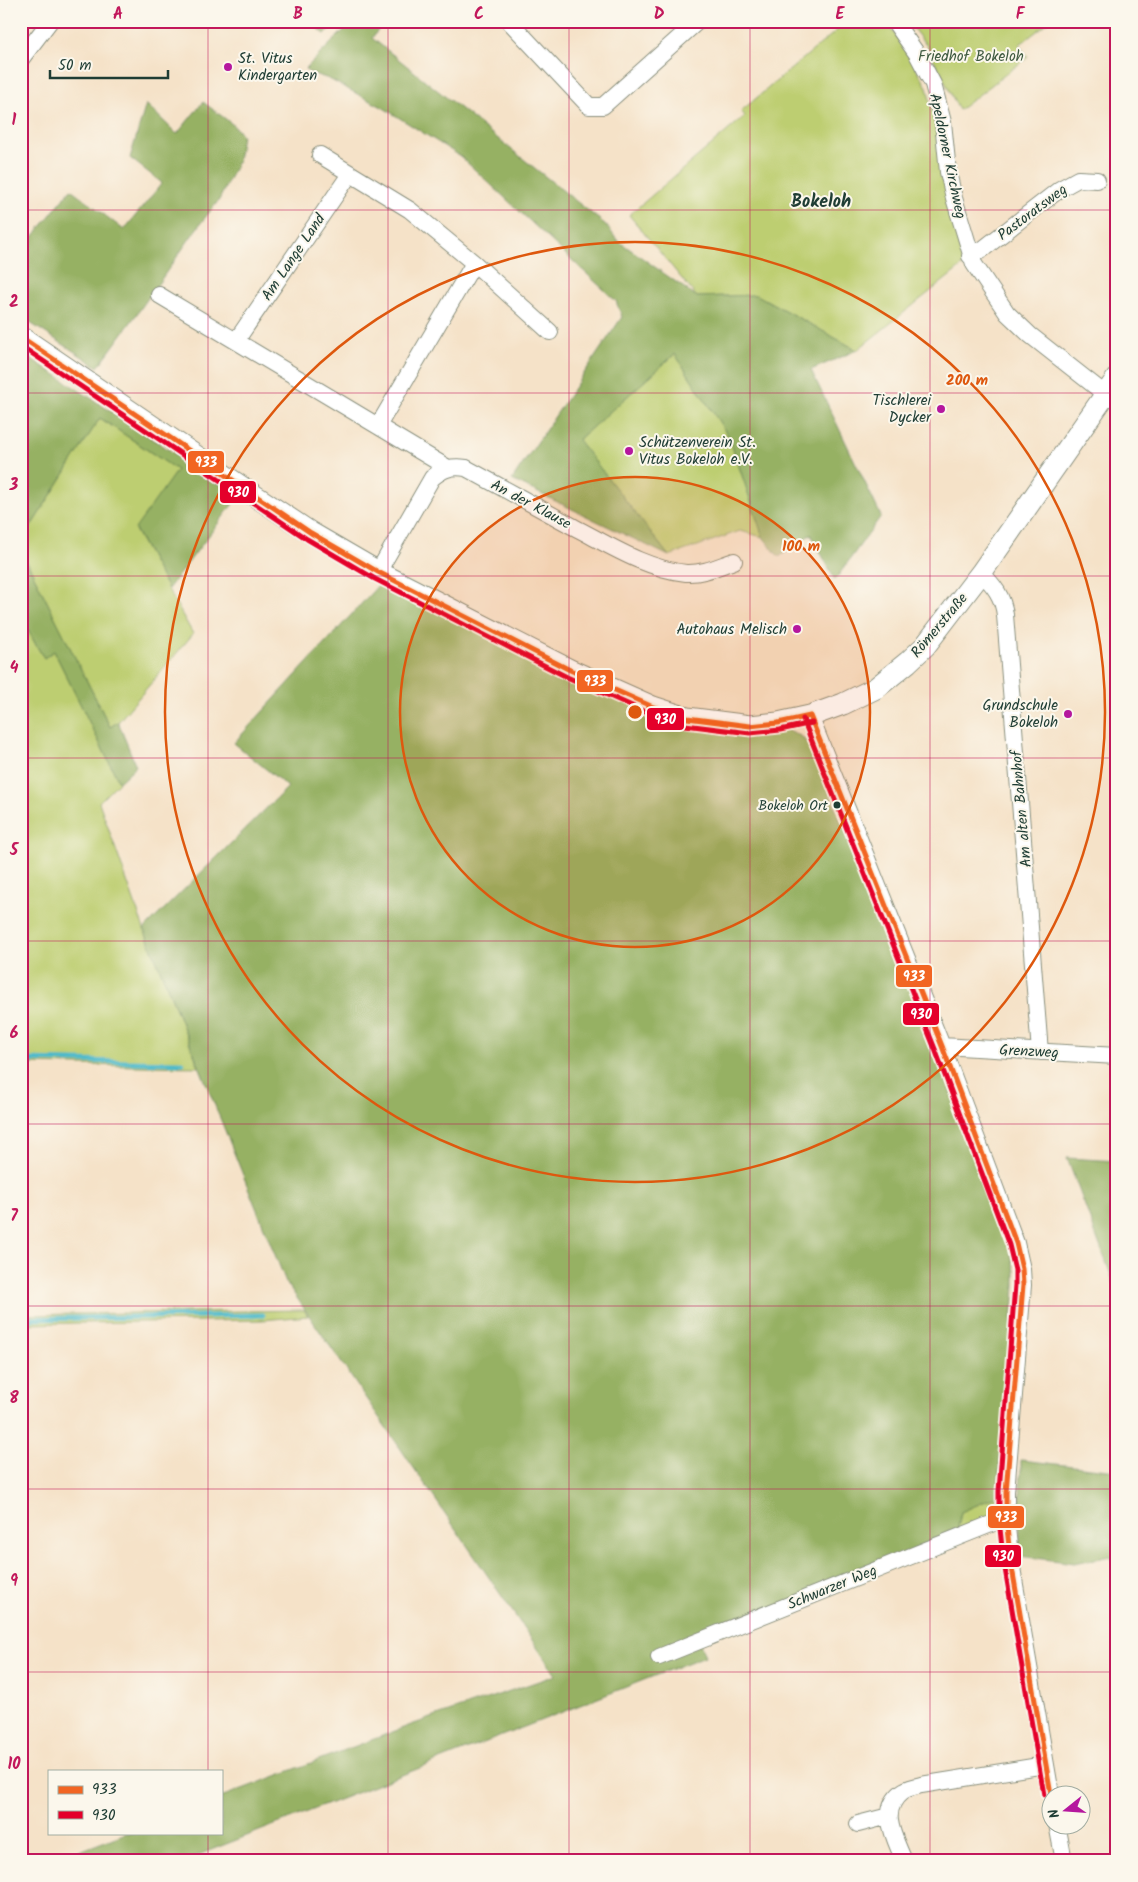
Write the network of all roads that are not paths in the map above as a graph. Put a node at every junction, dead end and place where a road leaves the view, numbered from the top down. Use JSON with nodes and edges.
{"nodes":[{"id":1,"x":50,"y":21,"type":"edge"},
{"id":2,"x":509,"y":21,"type":"edge"},
{"id":3,"x":894,"y":21,"type":"edge"},
{"id":4,"x":697,"y":22,"type":"edge"},
{"id":5,"x":21,"y":59,"type":"edge"},
{"id":6,"x":320,"y":155,"type":"dead end"},
{"id":7,"x":350,"y":174,"type":"junction"},
{"id":8,"x":1097,"y":180,"type":"dead end"},
{"id":9,"x":970,"y":256,"type":"junction"},
{"id":10,"x":474,"y":263,"type":"junction"},
{"id":11,"x":159,"y":295,"type":"dead end"},
{"id":12,"x":550,"y":332,"type":"dead end"},
{"id":13,"x":21,"y":337,"type":"edge"},
{"id":14,"x":236,"y":341,"type":"junction"},
{"id":15,"x":1111,"y":386,"type":"edge"},
{"id":16,"x":378,"y":426,"type":"junction"},
{"id":17,"x":448,"y":468,"type":"junction"},
{"id":18,"x":734,"y":561,"type":"dead end"},
{"id":19,"x":378,"y":572,"type":"junction"},
{"id":20,"x":981,"y":573,"type":"junction"},
{"id":21,"x":810,"y":716,"type":"junction"},
{"id":22,"x":942,"y":1046,"type":"junction"},
{"id":23,"x":1040,"y":1052,"type":"junction"},
{"id":24,"x":1117,"y":1056,"type":"edge"},
{"id":25,"x":1006,"y":1518,"type":"junction"},
{"id":26,"x":658,"y":1656,"type":"dead end"},
{"id":27,"x":1045,"y":1765,"type":"junction"},
{"id":28,"x":1049,"y":1784,"type":"edge"},
{"id":29,"x":889,"y":1816,"type":"junction"},
{"id":30,"x":858,"y":1824,"type":"dead end"},
{"id":31,"x":1059,"y":1834,"type":"edge"},
{"id":32,"x":904,"y":1861,"type":"edge"},
{"id":33,"x":1064,"y":1861,"type":"edge"}],
"edges":[{"from":1,"to":5,"type":"street"},
{"from":2,"to":4,"type":"street"},
{"from":3,"to":9,"type":"street","name":"Apeldorner Kirchweg"},
{"from":6,"to":7,"type":"street"},
{"from":7,"to":10,"type":"street"},
{"from":7,"to":14,"type":"street","name":"Am Lange Land"},
{"from":8,"to":9,"type":"street","name":"Pastoratsweg"},
{"from":9,"to":15,"type":"street","name":"Apeldorner Kirchweg"},
{"from":10,"to":12,"type":"street"},
{"from":10,"to":16,"type":"street"},
{"from":11,"to":14,"type":"street"},
{"from":13,"to":19,"type":"street","name":"Römerstraße"},
{"from":14,"to":16,"type":"street"},
{"from":15,"to":20,"type":"street","name":"Römerstraße"},
{"from":16,"to":17,"type":"street"},
{"from":17,"to":18,"type":"street","name":"An der Klause"},
{"from":17,"to":19,"type":"street"},
{"from":19,"to":21,"type":"street","name":"Römerstraße"},
{"from":20,"to":21,"type":"street","name":"Römerstraße"},
{"from":20,"to":23,"type":"street","name":"Am alten Bahnhof"},
{"from":21,"to":22,"type":"street"},
{"from":22,"to":23,"type":"street","name":"Grenzweg"},
{"from":22,"to":25,"type":"street"},
{"from":23,"to":24,"type":"street","name":"Grenzweg"},
{"from":25,"to":26,"type":"street","name":"Schwarzer Weg"},
{"from":25,"to":27,"type":"street"},
{"from":27,"to":28,"type":"street"},
{"from":27,"to":29,"type":"street"},
{"from":29,"to":30,"type":"street"},
{"from":29,"to":32,"type":"street"},
{"from":31,"to":33,"type":"street"}]}
